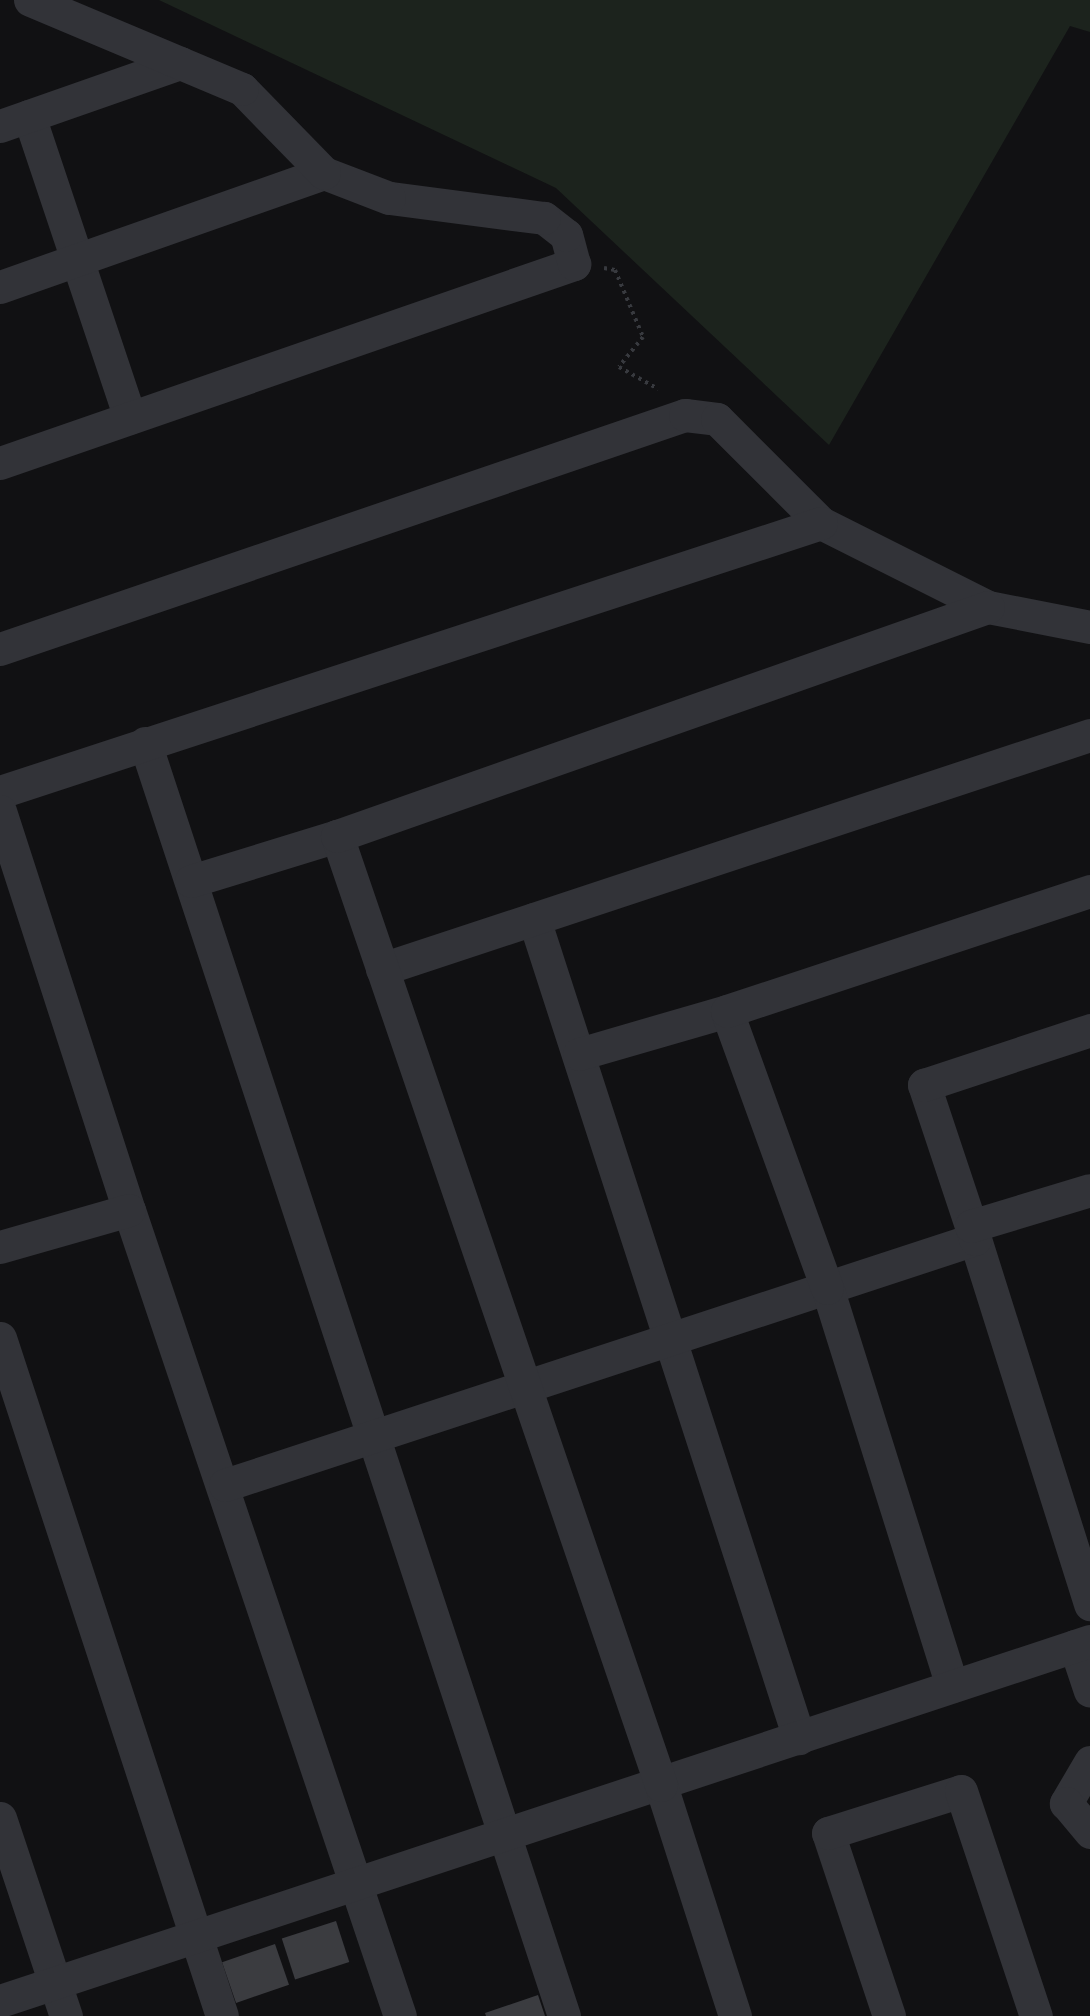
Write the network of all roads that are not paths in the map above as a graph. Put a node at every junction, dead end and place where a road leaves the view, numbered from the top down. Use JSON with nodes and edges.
{"nodes":[{"id":1,"x":30,"y":0,"type":"edge"},
{"id":2,"x":180,"y":63,"type":"junction"},
{"id":3,"x":15,"y":121,"type":"edge"},
{"id":4,"x":324,"y":173,"type":"junction"},
{"id":5,"x":76,"y":260,"type":"junction"},
{"id":6,"x":0,"y":286,"type":"edge"},
{"id":7,"x":130,"y":418,"type":"junction"},
{"id":8,"x":0,"y":463,"type":"edge"},
{"id":9,"x":821,"y":523,"type":"junction"},
{"id":10,"x":988,"y":607,"type":"junction"},
{"id":11,"x":1090,"y":627,"type":"edge"},
{"id":12,"x":0,"y":649,"type":"edge"},
{"id":13,"x":1090,"y":735,"type":"edge"},
{"id":14,"x":145,"y":743,"type":"junction"},
{"id":15,"x":0,"y":792,"type":"edge"},
{"id":16,"x":0,"y":811,"type":"edge"},
{"id":17,"x":337,"y":836,"type":"junction"},
{"id":18,"x":190,"y":881,"type":"junction"},
{"id":19,"x":1090,"y":891,"type":"edge"},
{"id":20,"x":534,"y":919,"type":"junction"},
{"id":21,"x":382,"y":969,"type":"junction"},
{"id":22,"x":727,"y":1011,"type":"junction"},
{"id":23,"x":1090,"y":1030,"type":"edge"},
{"id":24,"x":579,"y":1054,"type":"junction"},
{"id":25,"x":1090,"y":1190,"type":"edge"},
{"id":26,"x":129,"y":1210,"type":"junction"},
{"id":27,"x":973,"y":1232,"type":"junction"},
{"id":28,"x":0,"y":1247,"type":"edge"},
{"id":29,"x":827,"y":1288,"type":"junction"},
{"id":30,"x":0,"y":1338,"type":"edge"},
{"id":31,"x":673,"y":1340,"type":"junction"},
{"id":32,"x":524,"y":1390,"type":"junction"},
{"id":33,"x":374,"y":1438,"type":"junction"},
{"id":34,"x":225,"y":1485,"type":"junction"},
{"id":35,"x":1090,"y":1604,"type":"edge"},
{"id":36,"x":1082,"y":1644,"type":"edge"},
{"id":37,"x":951,"y":1686,"type":"junction"},
{"id":38,"x":1090,"y":1691,"type":"edge"},
{"id":39,"x":799,"y":1738,"type":"junction"},
{"id":40,"x":1090,"y":1762,"type":"edge"},
{"id":41,"x":661,"y":1785,"type":"junction"},
{"id":42,"x":0,"y":1818,"type":"edge"},
{"id":43,"x":1090,"y":1832,"type":"edge"},
{"id":44,"x":504,"y":1835,"type":"junction"},
{"id":45,"x":357,"y":1882,"type":"junction"},
{"id":46,"x":195,"y":1935,"type":"junction"},
{"id":47,"x":54,"y":1981,"type":"junction"},
{"id":48,"x":0,"y":2001,"type":"edge"},
{"id":49,"x":66,"y":2016,"type":"edge"},
{"id":50,"x":222,"y":2016,"type":"edge"},
{"id":51,"x":400,"y":2016,"type":"edge"},
{"id":52,"x":564,"y":2016,"type":"edge"},
{"id":53,"x":735,"y":2016,"type":"edge"},
{"id":54,"x":889,"y":2016,"type":"edge"},
{"id":55,"x":1036,"y":2016,"type":"edge"}],
"edges":[{"from":1,"to":2,"type":"street"},
{"from":2,"to":3,"type":"street"},
{"from":2,"to":4,"type":"street"},
{"from":3,"to":5,"type":"street"},
{"from":4,"to":5,"type":"street"},
{"from":4,"to":7,"type":"street"},
{"from":5,"to":6,"type":"street"},
{"from":5,"to":7,"type":"street"},
{"from":7,"to":8,"type":"street"},
{"from":9,"to":10,"type":"street"},
{"from":9,"to":12,"type":"street"},
{"from":9,"to":14,"type":"street"},
{"from":10,"to":11,"type":"street"},
{"from":10,"to":17,"type":"street"},
{"from":13,"to":20,"type":"street"},
{"from":14,"to":15,"type":"street"},
{"from":14,"to":18,"type":"street"},
{"from":16,"to":26,"type":"street"},
{"from":17,"to":18,"type":"street"},
{"from":17,"to":21,"type":"street"},
{"from":18,"to":33,"type":"street"},
{"from":19,"to":22,"type":"street"},
{"from":20,"to":21,"type":"street"},
{"from":20,"to":24,"type":"street"},
{"from":21,"to":32,"type":"street"},
{"from":22,"to":24,"type":"street"},
{"from":22,"to":29,"type":"street"},
{"from":23,"to":27,"type":"street"},
{"from":24,"to":31,"type":"street"},
{"from":25,"to":27,"type":"street"},
{"from":26,"to":28,"type":"street"},
{"from":26,"to":34,"type":"street"},
{"from":27,"to":29,"type":"street"},
{"from":27,"to":35,"type":"street"},
{"from":29,"to":31,"type":"street"},
{"from":29,"to":37,"type":"street"},
{"from":30,"to":46,"type":"street"},
{"from":31,"to":32,"type":"street"},
{"from":31,"to":39,"type":"street"},
{"from":32,"to":33,"type":"street"},
{"from":32,"to":41,"type":"street"},
{"from":33,"to":34,"type":"street"},
{"from":33,"to":44,"type":"street"},
{"from":34,"to":45,"type":"street"},
{"from":36,"to":37,"type":"street"},
{"from":36,"to":38,"type":"street"},
{"from":37,"to":39,"type":"street"},
{"from":39,"to":41,"type":"street"},
{"from":40,"to":43,"type":"street"},
{"from":41,"to":44,"type":"street"},
{"from":41,"to":53,"type":"street"},
{"from":42,"to":47,"type":"street"},
{"from":44,"to":45,"type":"street"},
{"from":44,"to":52,"type":"street"},
{"from":45,"to":46,"type":"street"},
{"from":45,"to":51,"type":"street"},
{"from":46,"to":47,"type":"street"},
{"from":46,"to":50,"type":"street"},
{"from":47,"to":48,"type":"street"},
{"from":47,"to":49,"type":"street"},
{"from":54,"to":55,"type":"street"}]}
